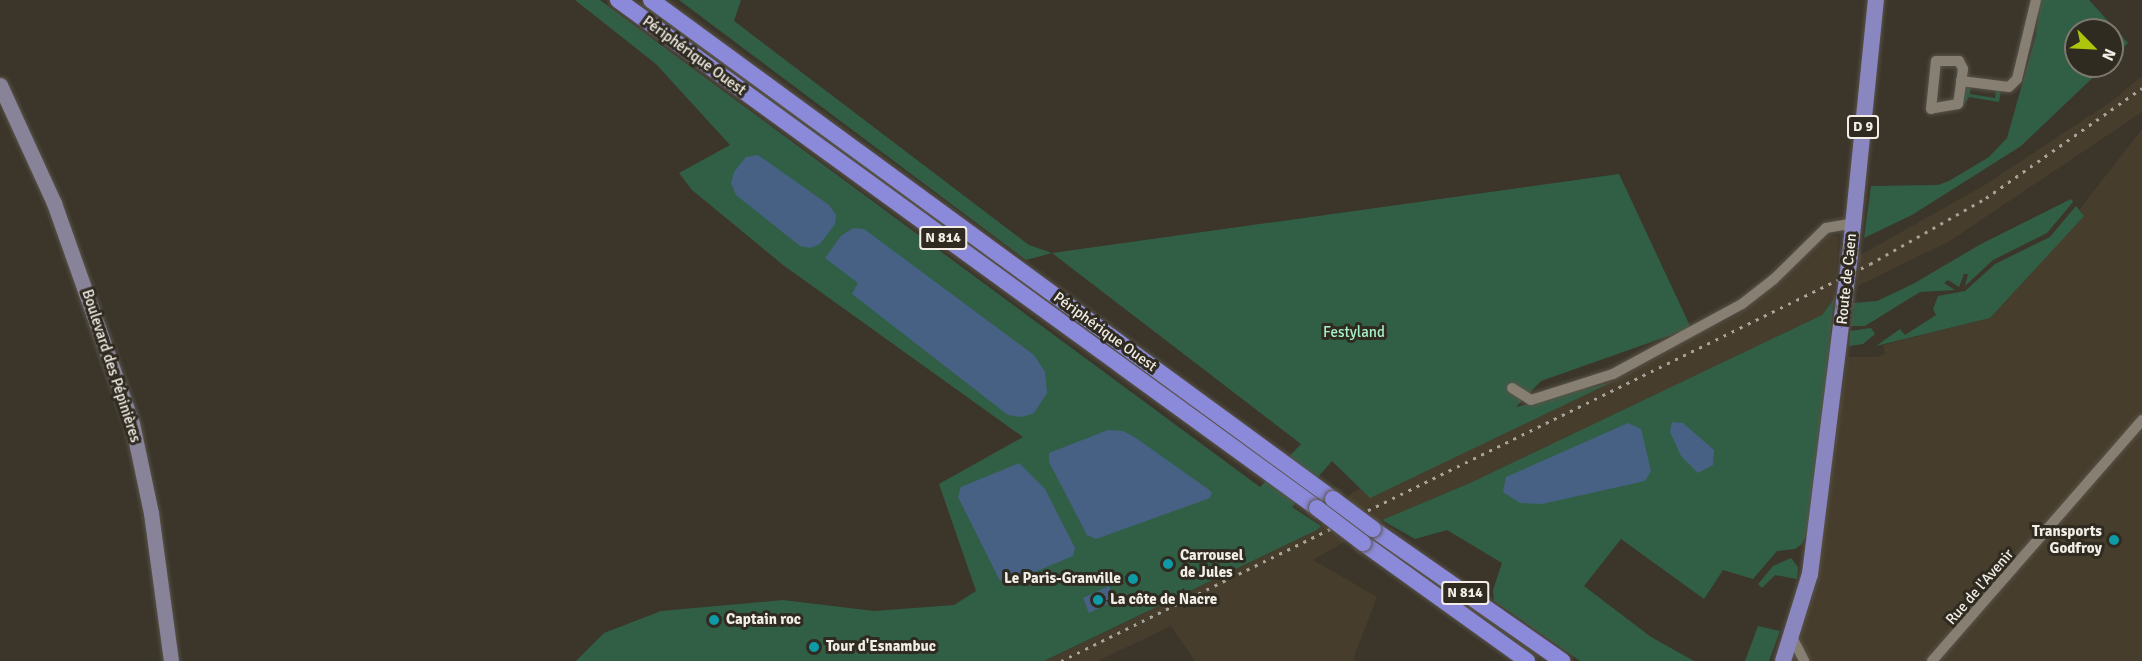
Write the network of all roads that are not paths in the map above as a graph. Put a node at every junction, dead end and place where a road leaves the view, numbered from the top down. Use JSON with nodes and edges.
{"nodes":[{"id":1,"x":618,"y":0,"type":"edge"},
{"id":2,"x":651,"y":0,"type":"edge"},
{"id":3,"x":665,"y":0,"type":"edge"},
{"id":4,"x":1876,"y":0,"type":"edge"},
{"id":5,"x":2036,"y":0,"type":"edge"},
{"id":6,"x":744,"y":70,"type":"junction"},
{"id":7,"x":1961,"y":81,"type":"junction"},
{"id":8,"x":0,"y":85,"type":"edge"},
{"id":9,"x":1853,"y":223,"type":"junction"},
{"id":10,"x":1512,"y":388,"type":"dead end"},
{"id":11,"x":2142,"y":420,"type":"edge"},
{"id":12,"x":1368,"y":536,"type":"junction"},
{"id":13,"x":1812,"y":557,"type":"junction"},
{"id":14,"x":1792,"y":637,"type":"junction"},
{"id":15,"x":171,"y":661,"type":"edge"},
{"id":16,"x":1527,"y":661,"type":"edge"},
{"id":17,"x":1562,"y":661,"type":"edge"},
{"id":18,"x":1774,"y":661,"type":"edge"},
{"id":19,"x":1783,"y":661,"type":"edge"},
{"id":20,"x":1804,"y":661,"type":"edge"},
{"id":21,"x":1932,"y":661,"type":"edge"}],
"edges":[{"from":1,"to":12,"type":"highway","name":"Périphérique Ouest","number":"N 814","bridge":true},
{"from":2,"to":6,"type":"highway","name":"Périphérique Ouest","number":"N 814"},
{"from":3,"to":6,"type":"highway"},
{"from":4,"to":9,"type":"main road","name":"Route de Caen","number":"D 9"},
{"from":5,"to":7,"type":"street"},
{"from":6,"to":12,"type":"highway","name":"Périphérique Ouest","number":"N 814","bridge":true},
{"from":7,"to":7,"type":"street"},
{"from":8,"to":15,"type":"main road","name":"Boulevard des Pépinières"},
{"from":9,"to":10,"type":"street"},
{"from":9,"to":13,"type":"main road","name":"Route de Caen","number":"D 9","bridge":true},
{"from":11,"to":21,"type":"street","name":"Rue de l'Avenir"},
{"from":12,"to":16,"type":"highway","name":"Périphérique Ouest","number":"N 814"},
{"from":12,"to":17,"type":"highway","name":"Périphérique Ouest","number":"N 814"},
{"from":13,"to":14,"type":"main road","name":"Route de Caen","number":"D 9"},
{"from":13,"to":18,"type":"main road","name":"Route de Caen","number":"D 9"},
{"from":14,"to":19,"type":"main road","name":"Route de Caen","number":"D 9"},
{"from":14,"to":20,"type":"street"}]}
